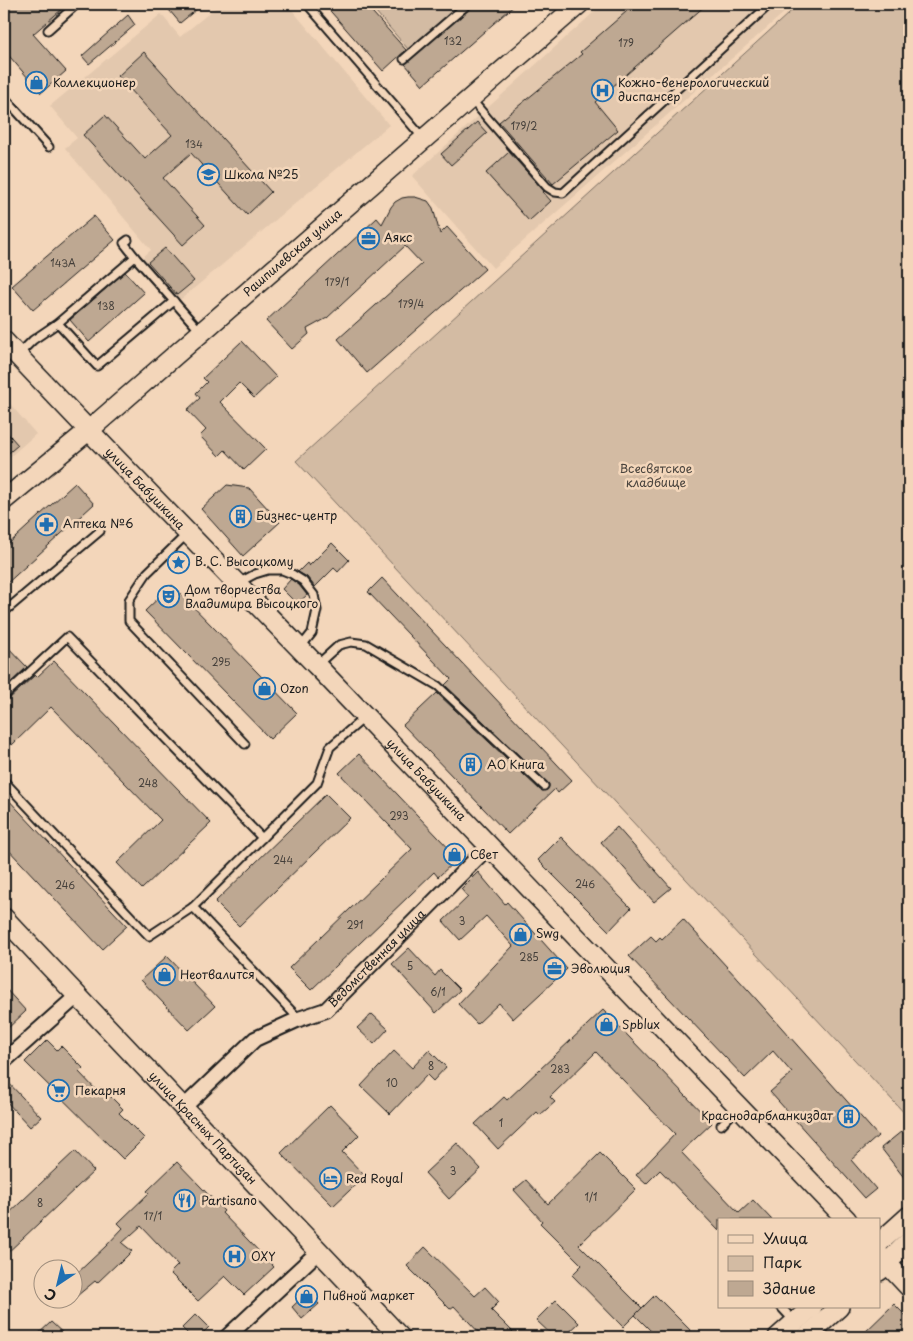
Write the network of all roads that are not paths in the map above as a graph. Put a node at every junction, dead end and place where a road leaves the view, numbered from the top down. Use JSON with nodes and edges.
{"nodes":[{"id":1,"x":77,"y":4,"type":"edge"},
{"id":2,"x":307,"y":4,"type":"edge"},
{"id":3,"x":468,"y":4,"type":"edge"},
{"id":4,"x":579,"y":4,"type":"edge"},
{"id":5,"x":770,"y":4,"type":"edge"},
{"id":6,"x":48,"y":30,"type":"dead end"},
{"id":7,"x":404,"y":59,"type":"dead end"},
{"id":8,"x":4,"y":97,"type":"edge"},
{"id":9,"x":470,"y":98,"type":"junction"},
{"id":10,"x":424,"y":138,"type":"junction"},
{"id":11,"x":49,"y":148,"type":"dead end"},
{"id":12,"x":128,"y":240,"type":"dead end"},
{"id":13,"x":136,"y":257,"type":"junction"},
{"id":14,"x":174,"y":301,"type":"junction"},
{"id":15,"x":58,"y":322,"type":"junction"},
{"id":16,"x":201,"y":332,"type":"junction"},
{"id":17,"x":4,"y":341,"type":"edge"},
{"id":18,"x":18,"y":356,"type":"junction"},
{"id":19,"x":88,"y":430,"type":"junction"},
{"id":20,"x":4,"y":500,"type":"edge"},
{"id":21,"x":100,"y":531,"type":"dead end"},
{"id":22,"x":188,"y":533,"type":"junction"},
{"id":23,"x":237,"y":583,"type":"junction"},
{"id":24,"x":4,"y":612,"type":"edge"},
{"id":25,"x":300,"y":649,"type":"junction"},
{"id":26,"x":316,"y":666,"type":"junction"},
{"id":27,"x":4,"y":696,"type":"edge"},
{"id":28,"x":365,"y":717,"type":"junction"},
{"id":29,"x":245,"y":744,"type":"dead end"},
{"id":30,"x":4,"y":781,"type":"edge"},
{"id":31,"x":544,"y":786,"type":"dead end"},
{"id":32,"x":262,"y":838,"type":"junction"},
{"id":33,"x":489,"y":846,"type":"junction"},
{"id":34,"x":193,"y":907,"type":"junction"},
{"id":35,"x":4,"y":918,"type":"edge"},
{"id":36,"x":77,"y":996,"type":"junction"},
{"id":37,"x":299,"y":1019,"type":"junction"},
{"id":38,"x":4,"y":1061,"type":"edge"},
{"id":39,"x":740,"y":1106,"type":"junction"},
{"id":40,"x":183,"y":1108,"type":"junction"},
{"id":41,"x":721,"y":1126,"type":"dead end"},
{"id":42,"x":909,"y":1216,"type":"edge"},
{"id":43,"x":845,"y":1218,"type":"edge"},
{"id":44,"x":909,"y":1241,"type":"edge"},
{"id":45,"x":880,"y":1243,"type":"edge"},
{"id":46,"x":319,"y":1252,"type":"junction"},
{"id":47,"x":882,"y":1263,"type":"edge"},
{"id":48,"x":909,"y":1288,"type":"edge"},
{"id":49,"x":781,"y":1308,"type":"edge"},
{"id":50,"x":812,"y":1308,"type":"edge"},
{"id":51,"x":837,"y":1308,"type":"edge"},
{"id":52,"x":801,"y":1330,"type":"edge"},
{"id":53,"x":227,"y":1337,"type":"edge"},
{"id":54,"x":400,"y":1337,"type":"edge"},
{"id":55,"x":778,"y":1337,"type":"edge"}],
"edges":[{"from":1,"to":6,"type":"lane"},
{"from":2,"to":10,"type":"lane"},
{"from":3,"to":7,"type":"lane"},
{"from":4,"to":9,"type":"street","name":"Рашпилевская улица"},
{"from":5,"to":9,"type":"lane"},
{"from":8,"to":11,"type":"lane"},
{"from":9,"to":10,"type":"street","name":"Рашпилевская улица"},
{"from":10,"to":16,"type":"street","name":"Рашпилевская улица"},
{"from":12,"to":13,"type":"lane"},
{"from":13,"to":14,"type":"lane"},
{"from":13,"to":15,"type":"lane"},
{"from":14,"to":15,"type":"lane"},
{"from":14,"to":16,"type":"lane"},
{"from":15,"to":18,"type":"lane"},
{"from":16,"to":19,"type":"street","name":"Рашпилевская улица"},
{"from":17,"to":18,"type":"street","name":"улица Бабушкина"},
{"from":18,"to":19,"type":"street","name":"улица Бабушкина"},
{"from":19,"to":20,"type":"street","name":"Рашпилевская улица"},
{"from":19,"to":22,"type":"street","name":"улица Бабушкина"},
{"from":21,"to":24,"type":"lane"},
{"from":22,"to":23,"type":"street","name":"улица Бабушкина"},
{"from":22,"to":29,"type":"lane"},
{"from":23,"to":25,"type":"street","name":"улица Бабушкина"},
{"from":23,"to":25,"type":"lane"},
{"from":25,"to":26,"type":"street","name":"улица Бабушкина"},
{"from":26,"to":28,"type":"street","name":"улица Бабушкина"},
{"from":26,"to":31,"type":"lane"},
{"from":27,"to":32,"type":"lane"},
{"from":28,"to":32,"type":"lane"},
{"from":28,"to":33,"type":"street","name":"улица Бабушкина"},
{"from":30,"to":34,"type":"lane"},
{"from":32,"to":34,"type":"lane"},
{"from":33,"to":37,"type":"street","name":"Ведомственная улица"},
{"from":33,"to":39,"type":"street","name":"улица Бабушкина"},
{"from":34,"to":37,"type":"lane"},
{"from":35,"to":36,"type":"street","name":"улица Красных Партизан"},
{"from":36,"to":38,"type":"street"},
{"from":36,"to":40,"type":"street","name":"улица Красных Партизан"},
{"from":37,"to":40,"type":"street","name":"Ведомственная улица"},
{"from":39,"to":41,"type":"lane"},
{"from":39,"to":43,"type":"street","name":"улица Бабушкина"},
{"from":40,"to":46,"type":"street","name":"улица Красных Партизан"},
{"from":42,"to":45,"type":"street"},
{"from":44,"to":47,"type":"street"},
{"from":46,"to":53,"type":"street"},
{"from":46,"to":54,"type":"street","name":"улица Красных Партизан"},
{"from":47,"to":48,"type":"street"},
{"from":49,"to":52,"type":"lane"},
{"from":50,"to":52,"type":"street"},
{"from":51,"to":52,"type":"street"},
{"from":52,"to":55,"type":"street"}]}
